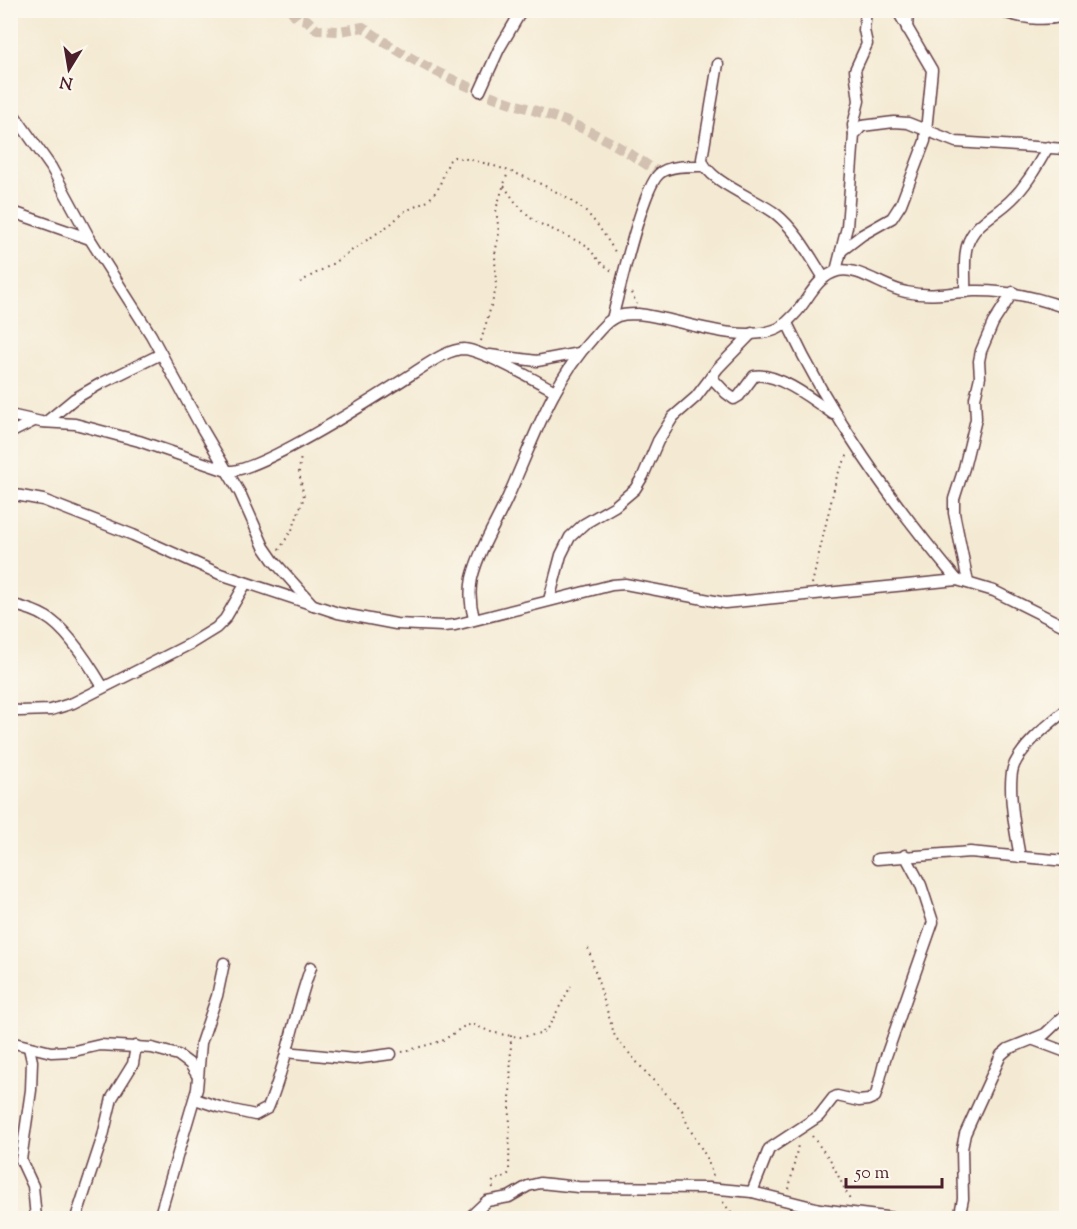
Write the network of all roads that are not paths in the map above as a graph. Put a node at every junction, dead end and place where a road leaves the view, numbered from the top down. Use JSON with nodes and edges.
{"nodes":[{"id":1,"x":522,"y":10,"type":"edge"},
{"id":2,"x":866,"y":10,"type":"edge"},
{"id":3,"x":897,"y":10,"type":"edge"},
{"id":4,"x":908,"y":10,"type":"edge"},
{"id":5,"x":996,"y":10,"type":"edge"},
{"id":6,"x":1066,"y":16,"type":"edge"},
{"id":7,"x":907,"y":29,"type":"junction"},
{"id":8,"x":718,"y":64,"type":"dead end"},
{"id":9,"x":480,"y":91,"type":"dead end"},
{"id":10,"x":10,"y":108,"type":"edge"},
{"id":11,"x":927,"y":131,"type":"junction"},
{"id":12,"x":854,"y":135,"type":"junction"},
{"id":13,"x":1048,"y":147,"type":"junction"},
{"id":14,"x":1066,"y":149,"type":"edge"},
{"id":15,"x":704,"y":166,"type":"junction"},
{"id":16,"x":10,"y":211,"type":"edge"},
{"id":17,"x":90,"y":239,"type":"junction"},
{"id":18,"x":841,"y":251,"type":"junction"},
{"id":19,"x":836,"y":271,"type":"junction"},
{"id":20,"x":824,"y":278,"type":"junction"},
{"id":21,"x":965,"y":292,"type":"junction"},
{"id":22,"x":1013,"y":292,"type":"junction"},
{"id":23,"x":1066,"y":308,"type":"edge"},
{"id":24,"x":612,"y":319,"type":"junction"},
{"id":25,"x":787,"y":323,"type":"junction"},
{"id":26,"x":752,"y":333,"type":"junction"},
{"id":27,"x":478,"y":353,"type":"junction"},
{"id":28,"x":579,"y":353,"type":"junction"},
{"id":29,"x":161,"y":354,"type":"junction"},
{"id":30,"x":711,"y":377,"type":"junction"},
{"id":31,"x":555,"y":391,"type":"junction"},
{"id":32,"x":10,"y":414,"type":"edge"},
{"id":33,"x":835,"y":416,"type":"junction"},
{"id":34,"x":40,"y":421,"type":"junction"},
{"id":35,"x":10,"y":433,"type":"edge"},
{"id":36,"x":227,"y":471,"type":"junction"},
{"id":37,"x":10,"y":494,"type":"edge"},
{"id":38,"x":963,"y":581,"type":"junction"},
{"id":39,"x":246,"y":583,"type":"junction"},
{"id":40,"x":549,"y":600,"type":"junction"},
{"id":41,"x":10,"y":604,"type":"edge"},
{"id":42,"x":313,"y":605,"type":"junction"},
{"id":43,"x":474,"y":618,"type":"junction"},
{"id":44,"x":1066,"y":627,"type":"edge"},
{"id":45,"x":103,"y":687,"type":"junction"},
{"id":46,"x":10,"y":710,"type":"edge"},
{"id":47,"x":1066,"y":710,"type":"edge"},
{"id":48,"x":905,"y":855,"type":"junction"},
{"id":49,"x":1020,"y":857,"type":"junction"},
{"id":50,"x":877,"y":859,"type":"dead end"},
{"id":51,"x":1066,"y":861,"type":"edge"},
{"id":52,"x":224,"y":963,"type":"dead end"},
{"id":53,"x":311,"y":967,"type":"dead end"},
{"id":54,"x":1066,"y":1014,"type":"edge"},
{"id":55,"x":1034,"y":1040,"type":"junction"},
{"id":56,"x":10,"y":1042,"type":"edge"},
{"id":57,"x":136,"y":1046,"type":"junction"},
{"id":58,"x":28,"y":1048,"type":"junction"},
{"id":59,"x":286,"y":1052,"type":"junction"},
{"id":60,"x":1066,"y":1052,"type":"edge"},
{"id":61,"x":391,"y":1054,"type":"road end"},
{"id":62,"x":199,"y":1078,"type":"junction"},
{"id":63,"x":195,"y":1099,"type":"junction"},
{"id":64,"x":752,"y":1192,"type":"junction"},
{"id":65,"x":36,"y":1218,"type":"edge"},
{"id":66,"x":76,"y":1218,"type":"edge"},
{"id":67,"x":159,"y":1218,"type":"edge"},
{"id":68,"x":469,"y":1218,"type":"edge"},
{"id":69,"x":894,"y":1218,"type":"edge"},
{"id":70,"x":959,"y":1218,"type":"edge"}],
"edges":[{"from":1,"to":9,"type":"street"},
{"from":2,"to":12,"type":"street"},
{"from":3,"to":7,"type":"street"},
{"from":4,"to":7,"type":"street"},
{"from":5,"to":6,"type":"street"},
{"from":7,"to":11,"type":"street"},
{"from":8,"to":15,"type":"street"},
{"from":10,"to":17,"type":"street"},
{"from":11,"to":12,"type":"street"},
{"from":11,"to":13,"type":"street"},
{"from":11,"to":18,"type":"street"},
{"from":12,"to":18,"type":"street"},
{"from":13,"to":14,"type":"street"},
{"from":13,"to":21,"type":"street"},
{"from":15,"to":20,"type":"street"},
{"from":15,"to":24,"type":"street"},
{"from":16,"to":17,"type":"street"},
{"from":17,"to":29,"type":"street"},
{"from":18,"to":19,"type":"street"},
{"from":19,"to":20,"type":"street"},
{"from":19,"to":21,"type":"street"},
{"from":20,"to":25,"type":"street"},
{"from":21,"to":22,"type":"street"},
{"from":22,"to":23,"type":"street"},
{"from":22,"to":38,"type":"street"},
{"from":24,"to":26,"type":"street"},
{"from":24,"to":28,"type":"street"},
{"from":25,"to":26,"type":"street"},
{"from":25,"to":33,"type":"street"},
{"from":26,"to":30,"type":"street"},
{"from":27,"to":28,"type":"street"},
{"from":27,"to":31,"type":"street"},
{"from":27,"to":36,"type":"street"},
{"from":28,"to":31,"type":"street"},
{"from":29,"to":34,"type":"street"},
{"from":29,"to":36,"type":"street"},
{"from":30,"to":33,"type":"street"},
{"from":30,"to":40,"type":"street"},
{"from":31,"to":43,"type":"street"},
{"from":32,"to":34,"type":"street"},
{"from":33,"to":38,"type":"street"},
{"from":34,"to":35,"type":"street"},
{"from":34,"to":36,"type":"street"},
{"from":36,"to":42,"type":"street"},
{"from":37,"to":39,"type":"street"},
{"from":38,"to":40,"type":"street"},
{"from":38,"to":44,"type":"street"},
{"from":39,"to":42,"type":"street"},
{"from":39,"to":45,"type":"street"},
{"from":40,"to":43,"type":"street"},
{"from":41,"to":45,"type":"street"},
{"from":42,"to":43,"type":"street"},
{"from":45,"to":46,"type":"street"},
{"from":47,"to":49,"type":"street"},
{"from":48,"to":49,"type":"street"},
{"from":48,"to":50,"type":"street"},
{"from":48,"to":64,"type":"street"},
{"from":49,"to":51,"type":"street"},
{"from":52,"to":62,"type":"street"},
{"from":53,"to":59,"type":"street"},
{"from":54,"to":55,"type":"street"},
{"from":55,"to":60,"type":"street"},
{"from":55,"to":70,"type":"street"},
{"from":56,"to":58,"type":"street"},
{"from":57,"to":58,"type":"street"},
{"from":57,"to":62,"type":"street"},
{"from":57,"to":66,"type":"street"},
{"from":58,"to":65,"type":"street"},
{"from":59,"to":61,"type":"street"},
{"from":59,"to":63,"type":"street"},
{"from":62,"to":63,"type":"street"},
{"from":63,"to":67,"type":"street"},
{"from":64,"to":68,"type":"street"},
{"from":64,"to":69,"type":"street"}]}
